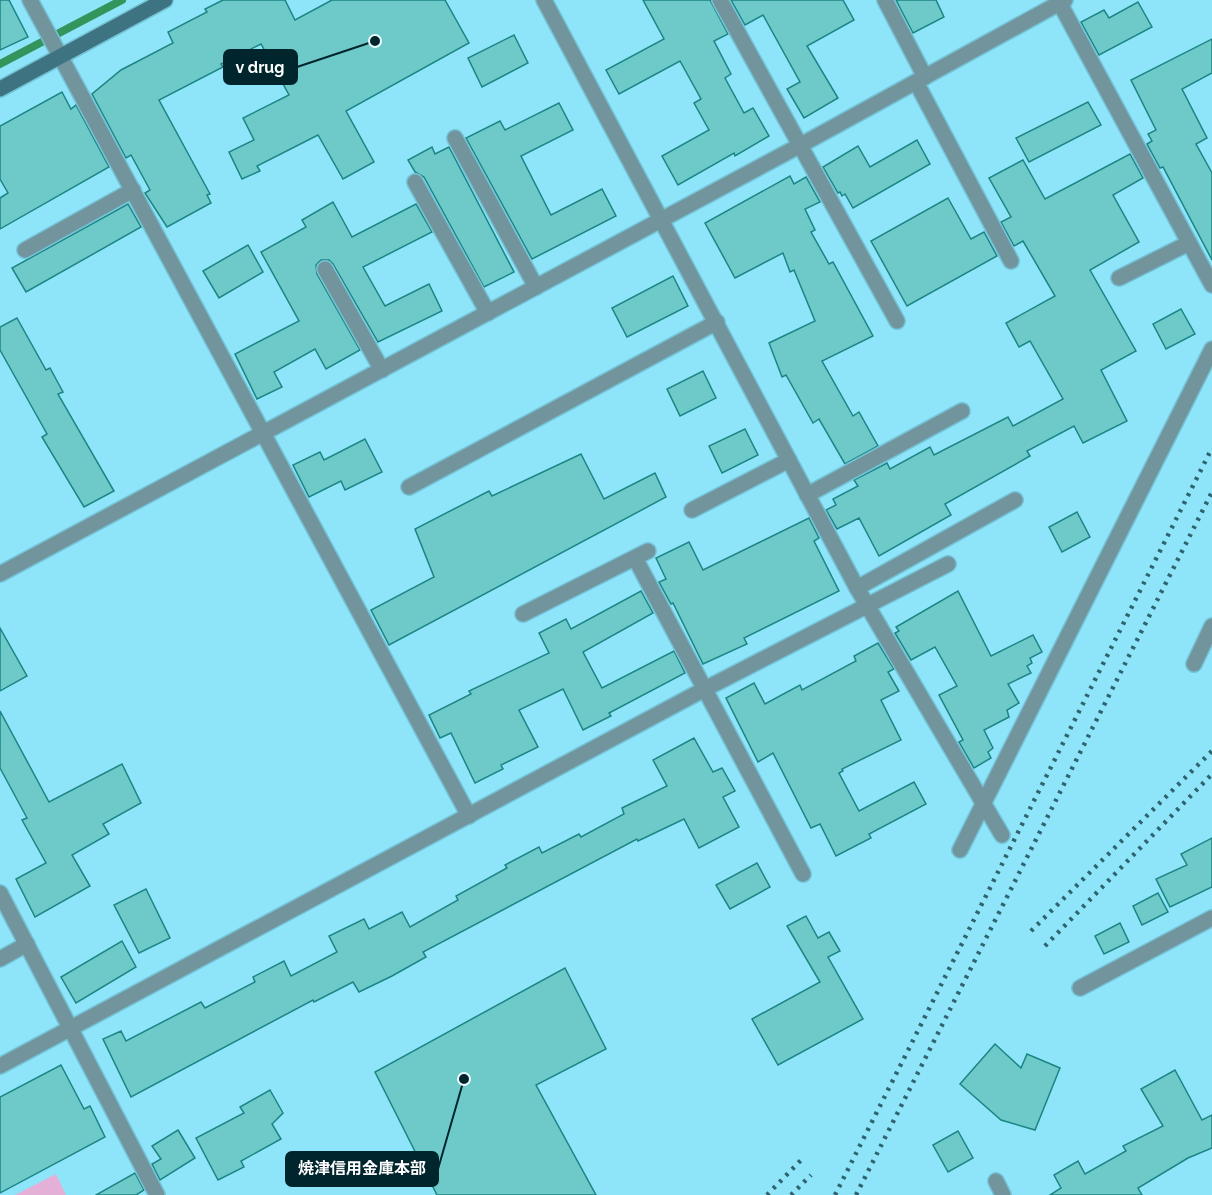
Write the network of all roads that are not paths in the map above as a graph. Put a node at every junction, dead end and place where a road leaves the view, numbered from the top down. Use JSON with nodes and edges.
{"nodes":[{"id":1,"x":30,"y":0,"type":"edge"},
{"id":2,"x":165,"y":0,"type":"edge"},
{"id":3,"x":544,"y":0,"type":"edge"},
{"id":4,"x":720,"y":0,"type":"edge"},
{"id":5,"x":885,"y":0,"type":"edge"},
{"id":6,"x":1061,"y":1,"type":"edge"},
{"id":7,"x":60,"y":57,"type":"junction"},
{"id":8,"x":921,"y":79,"type":"junction"},
{"id":9,"x":0,"y":89,"type":"edge"},
{"id":10,"x":455,"y":138,"type":"dead end"},
{"id":11,"x":799,"y":146,"type":"junction"},
{"id":12,"x":415,"y":182,"type":"dead end"},
{"id":13,"x":132,"y":190,"type":"junction"},
{"id":14,"x":663,"y":219,"type":"junction"},
{"id":15,"x":1189,"y":243,"type":"junction"},
{"id":16,"x":25,"y":250,"type":"dead end"},
{"id":17,"x":1011,"y":261,"type":"dead end"},
{"id":18,"x":325,"y":269,"type":"dead end"},
{"id":19,"x":1119,"y":278,"type":"dead end"},
{"id":20,"x":1212,"y":285,"type":"edge"},
{"id":21,"x":536,"y":287,"type":"junction"},
{"id":22,"x":488,"y":313,"type":"junction"},
{"id":23,"x":897,"y":321,"type":"dead end"},
{"id":24,"x":717,"y":322,"type":"junction"},
{"id":25,"x":1210,"y":356,"type":"edge"},
{"id":26,"x":382,"y":370,"type":"junction"},
{"id":27,"x":962,"y":411,"type":"dead end"},
{"id":28,"x":263,"y":433,"type":"junction"},
{"id":29,"x":789,"y":460,"type":"junction"},
{"id":30,"x":409,"y":487,"type":"dead end"},
{"id":31,"x":807,"y":495,"type":"junction"},
{"id":32,"x":1015,"y":500,"type":"dead end"},
{"id":33,"x":692,"y":510,"type":"dead end"},
{"id":34,"x":948,"y":564,"type":"dead end"},
{"id":35,"x":0,"y":574,"type":"edge"},
{"id":36,"x":857,"y":588,"type":"junction"},
{"id":37,"x":869,"y":606,"type":"junction"},
{"id":38,"x":523,"y":614,"type":"dead end"},
{"id":39,"x":1212,"y":626,"type":"edge"},
{"id":40,"x":1194,"y":664,"type":"dead end"},
{"id":41,"x":703,"y":690,"type":"junction"},
{"id":42,"x":982,"y":804,"type":"junction"},
{"id":43,"x":469,"y":816,"type":"junction"},
{"id":44,"x":1002,"y":835,"type":"dead end"},
{"id":45,"x":960,"y":850,"type":"dead end"},
{"id":46,"x":803,"y":874,"type":"dead end"},
{"id":47,"x":0,"y":893,"type":"edge"},
{"id":48,"x":1212,"y":918,"type":"edge"},
{"id":49,"x":27,"y":944,"type":"junction"},
{"id":50,"x":0,"y":959,"type":"edge"},
{"id":51,"x":1080,"y":988,"type":"dead end"},
{"id":52,"x":72,"y":1028,"type":"junction"},
{"id":53,"x":0,"y":1066,"type":"edge"},
{"id":54,"x":157,"y":1195,"type":"edge"}],
"edges":[{"from":1,"to":7,"type":"street"},
{"from":2,"to":7,"type":"street"},
{"from":3,"to":14,"type":"street"},
{"from":4,"to":11,"type":"street"},
{"from":5,"to":8,"type":"street"},
{"from":6,"to":8,"type":"street"},
{"from":6,"to":15,"type":"street"},
{"from":7,"to":9,"type":"street"},
{"from":7,"to":13,"type":"street"},
{"from":8,"to":11,"type":"street"},
{"from":8,"to":17,"type":"street"},
{"from":10,"to":21,"type":"street"},
{"from":11,"to":14,"type":"street"},
{"from":11,"to":23,"type":"street"},
{"from":12,"to":22,"type":"street"},
{"from":13,"to":16,"type":"street"},
{"from":13,"to":28,"type":"street"},
{"from":14,"to":21,"type":"street"},
{"from":14,"to":24,"type":"street"},
{"from":15,"to":19,"type":"street"},
{"from":15,"to":20,"type":"street"},
{"from":18,"to":26,"type":"street"},
{"from":21,"to":22,"type":"street"},
{"from":22,"to":26,"type":"street"},
{"from":24,"to":29,"type":"street"},
{"from":24,"to":30,"type":"street"},
{"from":25,"to":42,"type":"street"},
{"from":26,"to":28,"type":"street"},
{"from":27,"to":31,"type":"street"},
{"from":28,"to":35,"type":"street"},
{"from":28,"to":43,"type":"street"},
{"from":29,"to":31,"type":"street"},
{"from":29,"to":33,"type":"street"},
{"from":31,"to":36,"type":"street"},
{"from":32,"to":36,"type":"street"},
{"from":34,"to":37,"type":"street"},
{"from":36,"to":37,"type":"street"},
{"from":37,"to":41,"type":"street"},
{"from":37,"to":42,"type":"street"},
{"from":38,"to":41,"type":"street"},
{"from":39,"to":40,"type":"street"},
{"from":41,"to":43,"type":"street"},
{"from":41,"to":46,"type":"street"},
{"from":42,"to":44,"type":"street"},
{"from":42,"to":45,"type":"street"},
{"from":43,"to":52,"type":"street"},
{"from":47,"to":49,"type":"street"},
{"from":48,"to":51,"type":"street"},
{"from":49,"to":50,"type":"street"},
{"from":49,"to":52,"type":"street"},
{"from":52,"to":53,"type":"street"},
{"from":52,"to":54,"type":"street"}]}
